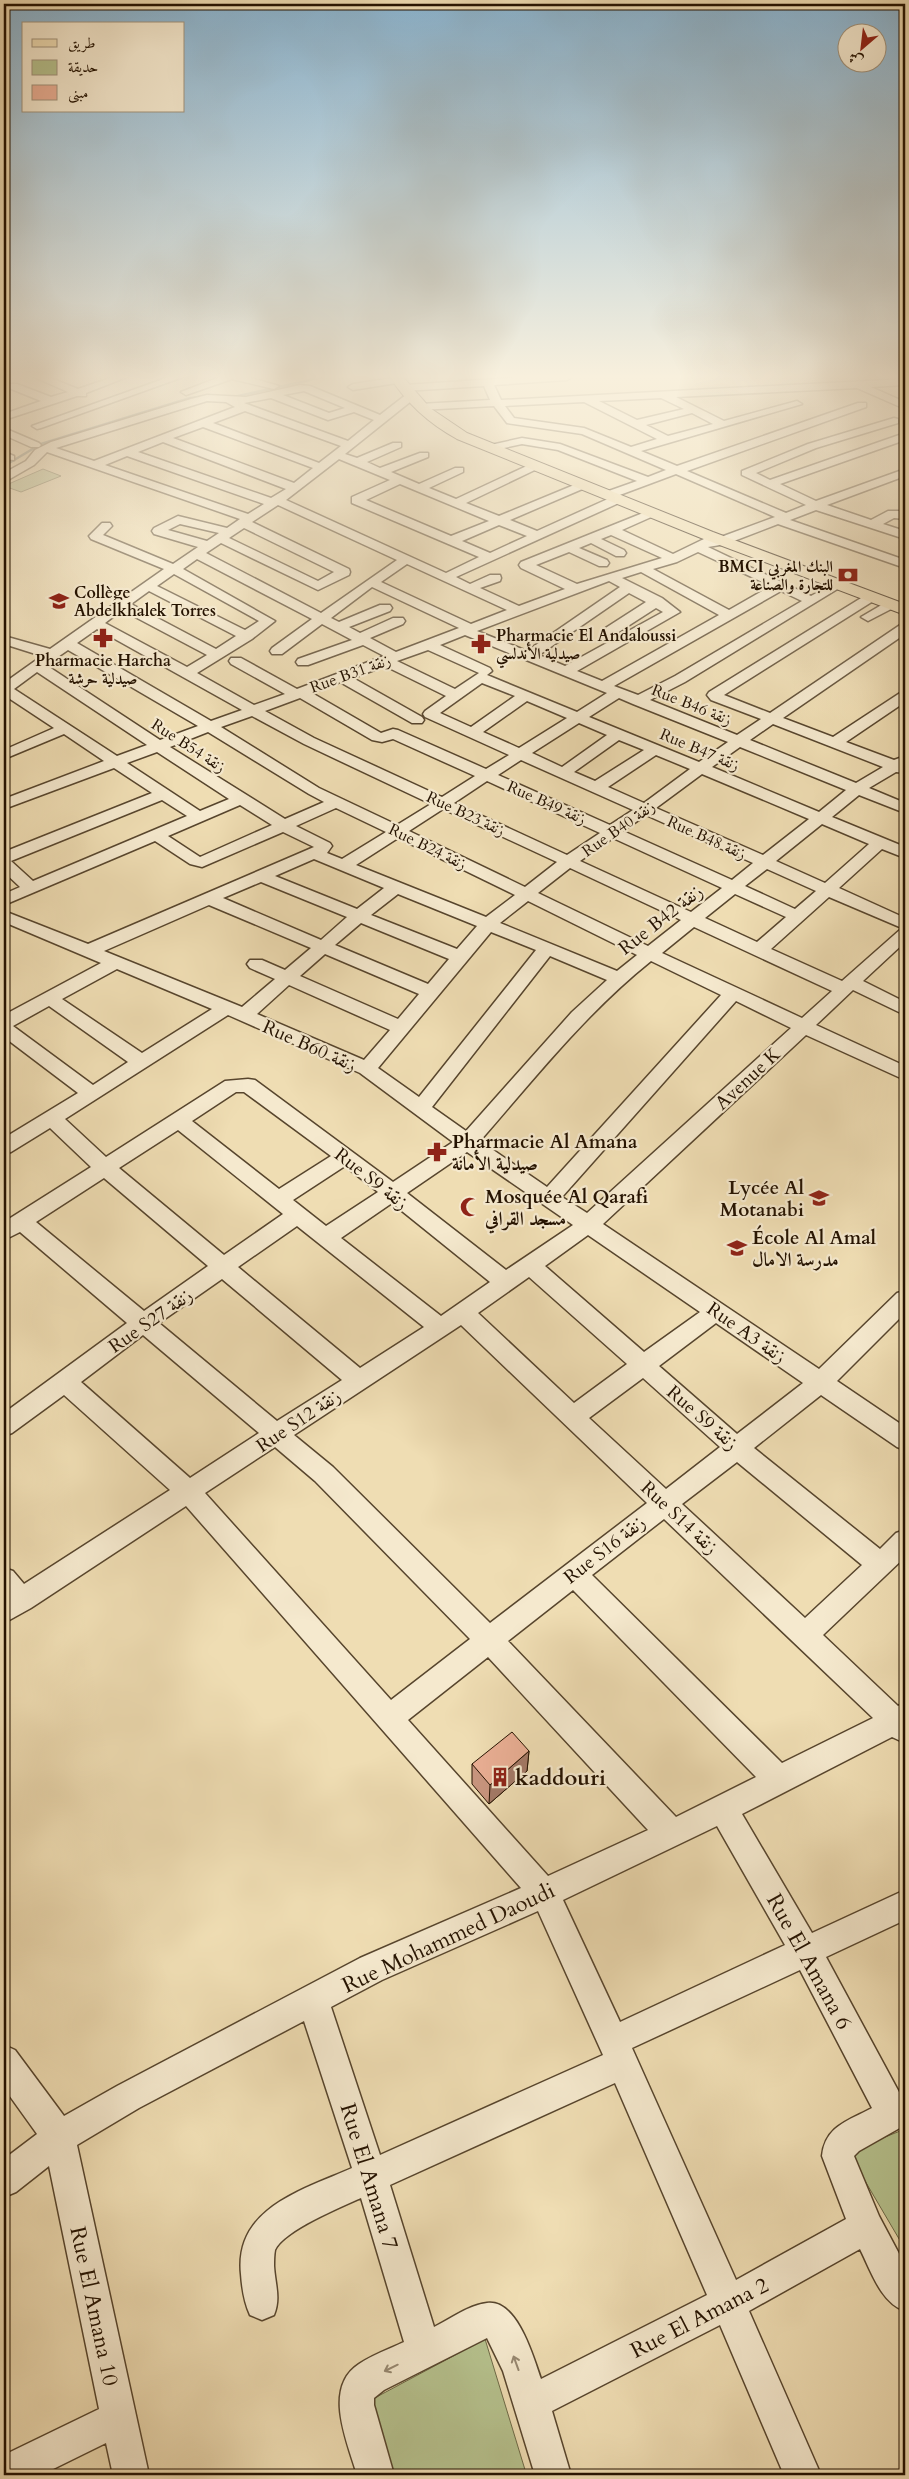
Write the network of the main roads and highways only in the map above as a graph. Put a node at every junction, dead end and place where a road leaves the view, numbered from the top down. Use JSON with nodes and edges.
{"nodes":[{"id":1,"x":602,"y":493,"type":"edge"},
{"id":2,"x":905,"y":610,"type":"edge"}],
"edges":[{"from":1,"to":2,"type":"main road"}]}
